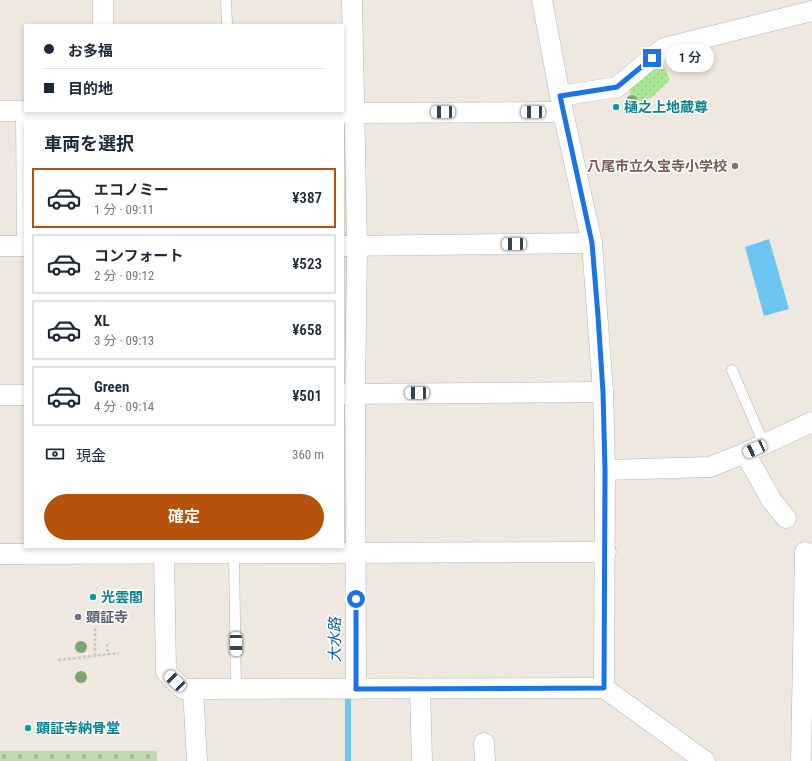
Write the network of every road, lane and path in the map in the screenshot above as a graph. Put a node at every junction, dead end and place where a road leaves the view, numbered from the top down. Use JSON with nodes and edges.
{"nodes":[{"id":1,"x":103,"y":0,"type":"edge"},
{"id":2,"x":226,"y":0,"type":"edge"},
{"id":3,"x":352,"y":0,"type":"edge"},
{"id":4,"x":542,"y":0,"type":"edge"},
{"id":5,"x":812,"y":11,"type":"edge"},
{"id":6,"x":103,"y":24,"type":"edge"},
{"id":7,"x":227,"y":24,"type":"edge"},
{"id":8,"x":561,"y":104,"type":"junction"},
{"id":9,"x":0,"y":112,"type":"edge"},
{"id":10,"x":22,"y":112,"type":"joint"},
{"id":11,"x":228,"y":112,"type":"edge"},
{"id":12,"x":354,"y":113,"type":"junction"},
{"id":13,"x":592,"y":243,"type":"junction"},
{"id":14,"x":0,"y":246,"type":"edge"},
{"id":15,"x":24,"y":246,"type":"edge"},
{"id":16,"x":350,"y":246,"type":"edge"},
{"id":17,"x":732,"y":370,"type":"dead end"},
{"id":18,"x":603,"y":392,"type":"junction"},
{"id":19,"x":0,"y":394,"type":"edge"},
{"id":20,"x":24,"y":394,"type":"edge"},
{"id":21,"x":349,"y":394,"type":"edge"},
{"id":22,"x":812,"y":422,"type":"edge"},
{"id":23,"x":764,"y":444,"type":"junction"},
{"id":24,"x":745,"y":453,"type":"junction"},
{"id":25,"x":605,"y":470,"type":"junction"},
{"id":26,"x":786,"y":518,"type":"dead end"},
{"id":27,"x":104,"y":551,"type":"edge"},
{"id":28,"x":606,"y":552,"type":"junction"},
{"id":29,"x":805,"y":552,"type":"dead end"},
{"id":30,"x":0,"y":554,"type":"edge"},
{"id":31,"x":164,"y":554,"type":"junction"},
{"id":32,"x":234,"y":554,"type":"junction"},
{"id":33,"x":356,"y":554,"type":"junction"},
{"id":34,"x":808,"y":578,"type":"edge"},
{"id":35,"x":95,"y":628,"type":"dead end"},
{"id":36,"x":107,"y":644,"type":"dead end"},
{"id":37,"x":120,"y":653,"type":"dead end"},
{"id":38,"x":108,"y":655,"type":"junction"},
{"id":39,"x":95,"y":656,"type":"junction"},
{"id":40,"x":58,"y":660,"type":"dead end"},
{"id":41,"x":604,"y":688,"type":"junction"},
{"id":42,"x":193,"y":689,"type":"junction"},
{"id":43,"x":236,"y":689,"type":"junction"},
{"id":44,"x":356,"y":689,"type":"junction"},
{"id":45,"x":420,"y":689,"type":"junction"},
{"id":46,"x":197,"y":761,"type":"edge"},
{"id":47,"x":422,"y":761,"type":"edge"},
{"id":48,"x":705,"y":761,"type":"edge"},
{"id":49,"x":802,"y":761,"type":"edge"}],
"edges":[{"from":1,"to":6,"type":"street"},
{"from":2,"to":7,"type":"lane"},
{"from":3,"to":12,"type":"street"},
{"from":4,"to":8,"type":"street"},
{"from":5,"to":8,"type":"street"},
{"from":8,"to":12,"type":"street"},
{"from":8,"to":13,"type":"street"},
{"from":9,"to":10,"type":"street"},
{"from":10,"to":15,"type":"lane"},
{"from":11,"to":12,"type":"street"},
{"from":12,"to":16,"type":"street"},
{"from":13,"to":16,"type":"street"},
{"from":13,"to":18,"type":"street"},
{"from":14,"to":15,"type":"street"},
{"from":16,"to":21,"type":"street"},
{"from":17,"to":23,"type":"lane"},
{"from":18,"to":21,"type":"street"},
{"from":18,"to":25,"type":"street"},
{"from":19,"to":20,"type":"street"},
{"from":21,"to":33,"type":"street"},
{"from":22,"to":23,"type":"street"},
{"from":23,"to":24,"type":"street"},
{"from":24,"to":25,"type":"street"},
{"from":24,"to":26,"type":"street"},
{"from":25,"to":28,"type":"street"},
{"from":27,"to":30,"type":"street"},
{"from":27,"to":31,"type":"street"},
{"from":28,"to":33,"type":"street"},
{"from":28,"to":41,"type":"street"},
{"from":29,"to":34,"type":"street"},
{"from":31,"to":32,"type":"street"},
{"from":31,"to":42,"type":"street"},
{"from":32,"to":33,"type":"street"},
{"from":32,"to":43,"type":"lane"},
{"from":33,"to":44,"type":"street"},
{"from":34,"to":49,"type":"street"},
{"from":35,"to":39,"type":"path"},
{"from":36,"to":38,"type":"path"},
{"from":37,"to":38,"type":"path"},
{"from":38,"to":39,"type":"path"},
{"from":39,"to":40,"type":"path"},
{"from":41,"to":45,"type":"street"},
{"from":41,"to":48,"type":"street"},
{"from":42,"to":43,"type":"street"},
{"from":42,"to":46,"type":"street"},
{"from":43,"to":44,"type":"street"},
{"from":44,"to":45,"type":"street"},
{"from":45,"to":47,"type":"street"}]}
